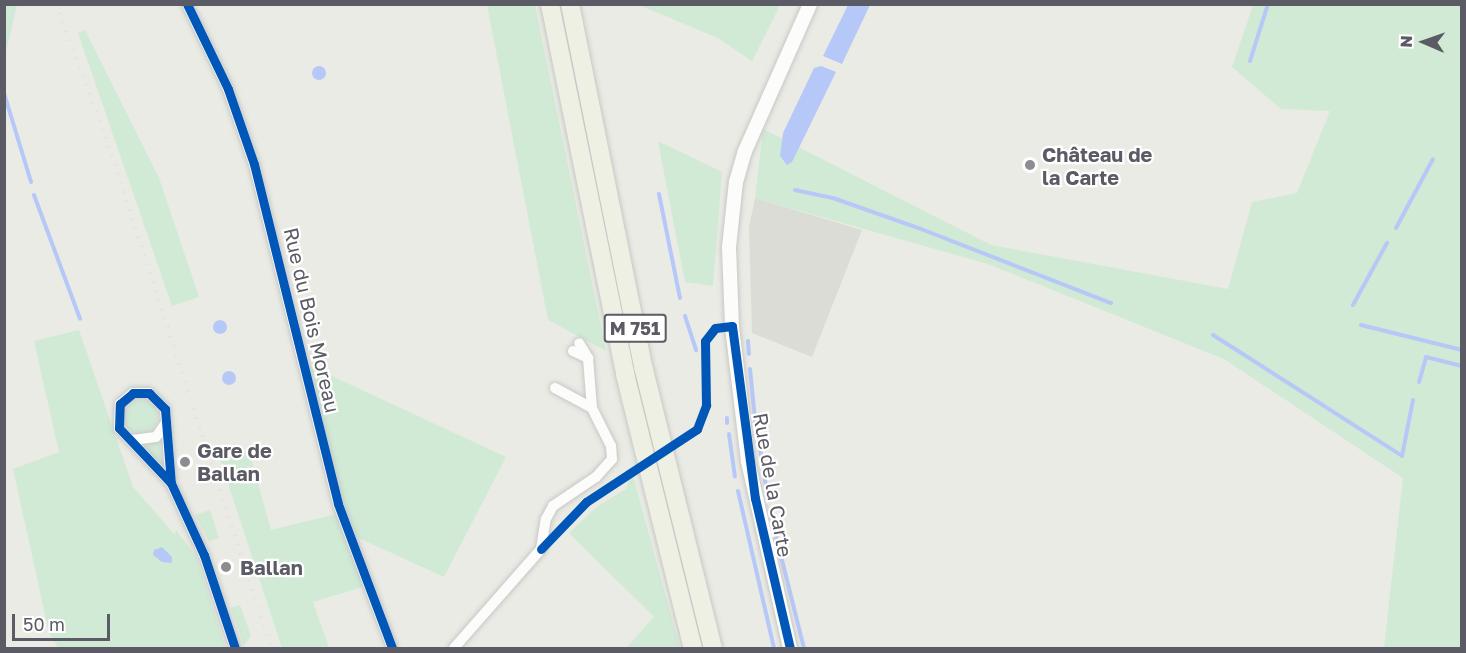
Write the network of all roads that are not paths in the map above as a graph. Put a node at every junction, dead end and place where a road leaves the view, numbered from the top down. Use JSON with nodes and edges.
{"nodes":[{"id":1,"x":187,"y":4,"type":"edge"},
{"id":2,"x":550,"y":4,"type":"edge"},
{"id":3,"x":570,"y":4,"type":"edge"},
{"id":4,"x":810,"y":4,"type":"edge"},
{"id":5,"x":576,"y":347,"type":"dead end"},
{"id":6,"x":555,"y":387,"type":"dead end"},
{"id":7,"x":592,"y":408,"type":"junction"},
{"id":8,"x":165,"y":424,"type":"junction"},
{"id":9,"x":132,"y":440,"type":"junction"},
{"id":10,"x":171,"y":483,"type":"junction"},
{"id":11,"x":235,"y":648,"type":"edge"},
{"id":12,"x":392,"y":648,"type":"edge"},
{"id":13,"x":454,"y":648,"type":"edge"},
{"id":14,"x":693,"y":648,"type":"edge"},
{"id":15,"x":713,"y":648,"type":"edge"},
{"id":16,"x":790,"y":648,"type":"edge"}],
"edges":[{"from":1,"to":12,"type":"street","name":"Rue du Bois Moreau"},
{"from":2,"to":14,"type":"highway","number":"M 751"},
{"from":3,"to":15,"type":"highway","number":"M 751"},
{"from":4,"to":16,"type":"street","name":"Rue de la Carte"},
{"from":5,"to":7,"type":"street"},
{"from":6,"to":7,"type":"street"},
{"from":7,"to":13,"type":"street"},
{"from":8,"to":9,"type":"street"},
{"from":8,"to":9,"type":"street"},
{"from":8,"to":10,"type":"street"},
{"from":9,"to":10,"type":"street"},
{"from":10,"to":11,"type":"street"}]}
